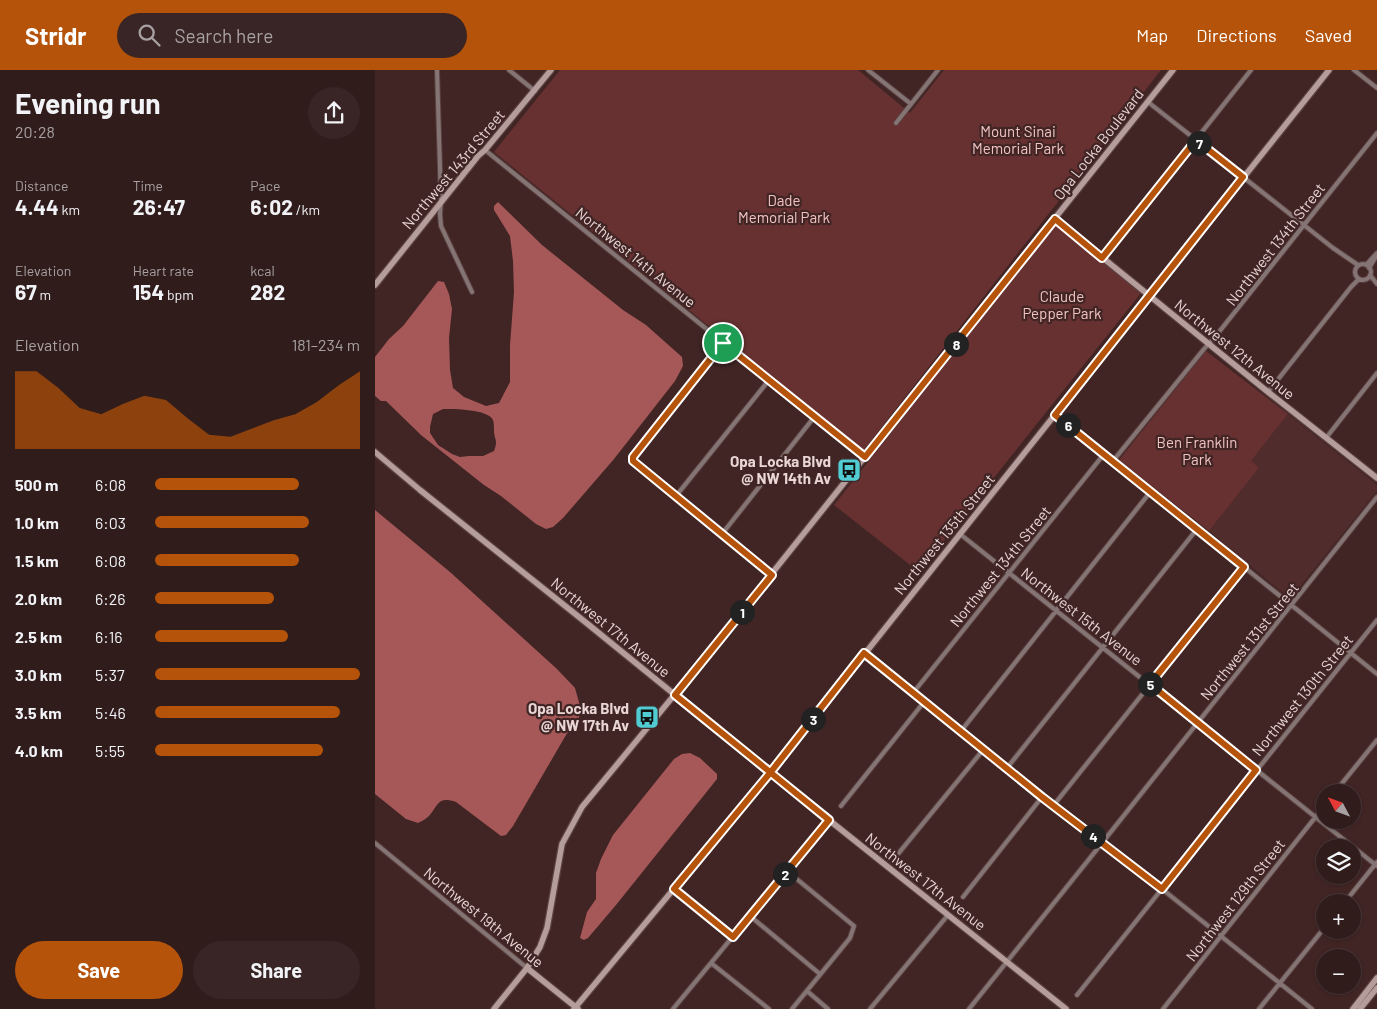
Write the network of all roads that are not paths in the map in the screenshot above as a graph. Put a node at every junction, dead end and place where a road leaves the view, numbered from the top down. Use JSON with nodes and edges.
{"nodes":[{"id":1,"x":437,"y":70,"type":"edge"},
{"id":2,"x":509,"y":70,"type":"edge"},
{"id":3,"x":551,"y":70,"type":"edge"},
{"id":4,"x":868,"y":70,"type":"edge"},
{"id":5,"x":939,"y":70,"type":"edge"},
{"id":6,"x":1173,"y":70,"type":"edge"},
{"id":7,"x":1251,"y":70,"type":"edge"},
{"id":8,"x":1329,"y":70,"type":"edge"},
{"id":9,"x":1354,"y":70,"type":"edge"},
{"id":10,"x":1377,"y":88,"type":"edge"},
{"id":11,"x":535,"y":90,"type":"junction"},
{"id":12,"x":1148,"y":102,"type":"junction"},
{"id":13,"x":911,"y":104,"type":"junction"},
{"id":14,"x":897,"y":123,"type":"dead end"},
{"id":15,"x":1377,"y":132,"type":"edge"},
{"id":16,"x":1196,"y":140,"type":"junction"},
{"id":17,"x":485,"y":150,"type":"junction"},
{"id":18,"x":1243,"y":177,"type":"junction"},
{"id":19,"x":441,"y":201,"type":"junction"},
{"id":20,"x":1055,"y":219,"type":"junction"},
{"id":21,"x":1304,"y":226,"type":"junction"},
{"id":22,"x":1377,"y":254,"type":"edge"},
{"id":23,"x":1102,"y":258,"type":"junction"},
{"id":24,"x":1368,"y":266,"type":"junction"},
{"id":25,"x":1357,"y":267,"type":"junction"},
{"id":26,"x":1368,"y":277,"type":"junction"},
{"id":27,"x":1358,"y":278,"type":"junction"},
{"id":28,"x":1377,"y":284,"type":"edge"},
{"id":29,"x":375,"y":285,"type":"edge"},
{"id":30,"x":472,"y":292,"type":"dead end"},
{"id":31,"x":1149,"y":295,"type":"junction"},
{"id":32,"x":723,"y":343,"type":"junction"},
{"id":33,"x":1209,"y":344,"type":"junction"},
{"id":34,"x":1377,"y":374,"type":"edge"},
{"id":35,"x":769,"y":380,"type":"junction"},
{"id":36,"x":1267,"y":392,"type":"junction"},
{"id":37,"x":1055,"y":415,"type":"junction"},
{"id":38,"x":815,"y":416,"type":"junction"},
{"id":39,"x":1326,"y":438,"type":"junction"},
{"id":40,"x":375,"y":452,"type":"edge"},
{"id":41,"x":1104,"y":454,"type":"junction"},
{"id":42,"x":865,"y":457,"type":"junction"},
{"id":43,"x":1113,"y":461,"type":"junction"},
{"id":44,"x":1377,"y":478,"type":"edge"},
{"id":45,"x":1151,"y":491,"type":"junction"},
{"id":46,"x":676,"y":496,"type":"junction"},
{"id":47,"x":1377,"y":497,"type":"edge"},
{"id":48,"x":1197,"y":529,"type":"junction"},
{"id":49,"x":722,"y":534,"type":"junction"},
{"id":50,"x":960,"y":534,"type":"junction"},
{"id":51,"x":1244,"y":567,"type":"junction"},
{"id":52,"x":1009,"y":573,"type":"junction"},
{"id":53,"x":772,"y":575,"type":"junction"},
{"id":54,"x":1292,"y":605,"type":"junction"},
{"id":55,"x":1056,"y":611,"type":"junction"},
{"id":56,"x":1377,"y":620,"type":"edge"},
{"id":57,"x":1103,"y":647,"type":"junction"},
{"id":58,"x":864,"y":653,"type":"junction"},
{"id":59,"x":1351,"y":653,"type":"junction"},
{"id":60,"x":1377,"y":674,"type":"edge"},
{"id":61,"x":1150,"y":684,"type":"junction"},
{"id":62,"x":913,"y":693,"type":"junction"},
{"id":63,"x":675,"y":695,"type":"junction"},
{"id":64,"x":924,"y":702,"type":"junction"},
{"id":65,"x":1198,"y":723,"type":"junction"},
{"id":66,"x":961,"y":731,"type":"junction"},
{"id":67,"x":1377,"y":740,"type":"edge"},
{"id":68,"x":983,"y":750,"type":"junction"},
{"id":69,"x":1007,"y":768,"type":"junction"},
{"id":70,"x":1256,"y":770,"type":"junction"},
{"id":71,"x":770,"y":773,"type":"junction"},
{"id":72,"x":1341,"y":784,"type":"edge"},
{"id":73,"x":1042,"y":797,"type":"junction"},
{"id":74,"x":841,"y":806,"type":"dead end"},
{"id":75,"x":1053,"y":806,"type":"junction"},
{"id":76,"x":1315,"y":818,"type":"junction"},
{"id":77,"x":829,"y":820,"type":"junction"},
{"id":78,"x":375,"y":843,"type":"edge"},
{"id":79,"x":1103,"y":843,"type":"junction"},
{"id":80,"x":898,"y":854,"type":"dead end"},
{"id":81,"x":1376,"y":864,"type":"edge"},
{"id":82,"x":787,"y":871,"type":"junction"},
{"id":83,"x":674,"y":889,"type":"junction"},
{"id":84,"x":1162,"y":889,"type":"junction"},
{"id":85,"x":1352,"y":894,"type":"edge"},
{"id":86,"x":963,"y":897,"type":"dead end"},
{"id":87,"x":948,"y":914,"type":"junction"},
{"id":88,"x":750,"y":916,"type":"junction"},
{"id":89,"x":1221,"y":936,"type":"junction"},
{"id":90,"x":733,"y":937,"type":"junction"},
{"id":91,"x":1316,"y":938,"type":"edge"},
{"id":92,"x":1007,"y":962,"type":"junction"},
{"id":93,"x":711,"y":963,"type":"junction"},
{"id":94,"x":527,"y":968,"type":"junction"},
{"id":95,"x":820,"y":974,"type":"junction"},
{"id":96,"x":1377,"y":978,"type":"edge"},
{"id":97,"x":1280,"y":983,"type":"junction"},
{"id":98,"x":1377,"y":988,"type":"edge"},
{"id":99,"x":807,"y":991,"type":"junction"},
{"id":100,"x":1077,"y":995,"type":"dead end"},
{"id":101,"x":576,"y":1008,"type":"edge"},
{"id":102,"x":494,"y":1009,"type":"edge"},
{"id":103,"x":674,"y":1009,"type":"edge"},
{"id":104,"x":769,"y":1009,"type":"edge"},
{"id":105,"x":792,"y":1009,"type":"edge"},
{"id":106,"x":827,"y":1009,"type":"edge"},
{"id":107,"x":870,"y":1009,"type":"edge"},
{"id":108,"x":969,"y":1009,"type":"edge"},
{"id":109,"x":1066,"y":1009,"type":"edge"},
{"id":110,"x":1163,"y":1009,"type":"edge"},
{"id":111,"x":1259,"y":1009,"type":"edge"},
{"id":112,"x":1312,"y":1009,"type":"edge"},
{"id":113,"x":1353,"y":1009,"type":"edge"},
{"id":114,"x":1360,"y":1009,"type":"edge"}],
"edges":[{"from":1,"to":19,"type":"street"},
{"from":2,"to":11,"type":"street"},
{"from":3,"to":11,"type":"main road","name":"Northwest 143rd Street"},
{"from":4,"to":13,"type":"street"},
{"from":5,"to":13,"type":"street"},
{"from":6,"to":12,"type":"main road","name":"Opa Locka Boulevard"},
{"from":7,"to":16,"type":"street"},
{"from":8,"to":18,"type":"main road","name":"Northwest 135th Street"},
{"from":9,"to":10,"type":"street"},
{"from":11,"to":17,"type":"main road","name":"Northwest 143rd Street"},
{"from":12,"to":16,"type":"street"},
{"from":12,"to":20,"type":"main road","name":"Opa Locka Boulevard"},
{"from":13,"to":14,"type":"street"},
{"from":15,"to":21,"type":"street","name":"Northwest 134th Street"},
{"from":16,"to":18,"type":"street"},
{"from":16,"to":23,"type":"street"},
{"from":17,"to":19,"type":"main road","name":"Northwest 143rd Street"},
{"from":17,"to":32,"type":"street","name":"Northwest 14th Avenue"},
{"from":18,"to":21,"type":"street"},
{"from":18,"to":31,"type":"main road","name":"Northwest 135th Street"},
{"from":19,"to":29,"type":"main road","name":"Northwest 143rd Street"},
{"from":19,"to":30,"type":"street"},
{"from":20,"to":23,"type":"main road","name":"Northwest 12th Avenue"},
{"from":20,"to":42,"type":"main road","name":"Opa Locka Boulevard"},
{"from":21,"to":25,"type":"street"},
{"from":21,"to":33,"type":"street","name":"Northwest 134th Street"},
{"from":22,"to":24,"type":"street"},
{"from":23,"to":31,"type":"main road","name":"Northwest 12th Avenue"},
{"from":24,"to":25,"type":"street"},
{"from":24,"to":26,"type":"street"},
{"from":25,"to":27,"type":"street"},
{"from":26,"to":27,"type":"street"},
{"from":26,"to":28,"type":"street"},
{"from":27,"to":36,"type":"street"},
{"from":31,"to":33,"type":"main road","name":"Northwest 12th Avenue"},
{"from":31,"to":37,"type":"main road","name":"Northwest 135th Street"},
{"from":32,"to":35,"type":"street","name":"Northwest 14th Avenue"},
{"from":32,"to":46,"type":"street"},
{"from":33,"to":36,"type":"main road","name":"Northwest 12th Avenue"},
{"from":33,"to":43,"type":"street","name":"Northwest 134th Street"},
{"from":34,"to":39,"type":"street"},
{"from":35,"to":38,"type":"street","name":"Northwest 14th Avenue"},
{"from":35,"to":46,"type":"street"},
{"from":36,"to":39,"type":"main road","name":"Northwest 12th Avenue"},
{"from":37,"to":41,"type":"street"},
{"from":37,"to":50,"type":"main road","name":"Northwest 135th Street"},
{"from":38,"to":42,"type":"street","name":"Northwest 14th Avenue"},
{"from":38,"to":49,"type":"street"},
{"from":39,"to":44,"type":"main road","name":"Northwest 12th Avenue"},
{"from":40,"to":63,"type":"main road","name":"Northwest 17th Avenue"},
{"from":41,"to":43,"type":"street"},
{"from":41,"to":52,"type":"street","name":"Northwest 134th Street"},
{"from":42,"to":53,"type":"main road","name":"Opa Locka Boulevard"},
{"from":43,"to":45,"type":"street"},
{"from":45,"to":48,"type":"street"},
{"from":45,"to":55,"type":"street"},
{"from":46,"to":49,"type":"street"},
{"from":47,"to":54,"type":"street","name":"Northwest 131st Street"},
{"from":48,"to":51,"type":"street"},
{"from":48,"to":57,"type":"street"},
{"from":49,"to":53,"type":"street"},
{"from":50,"to":52,"type":"street","name":"Northwest 15th Avenue"},
{"from":50,"to":58,"type":"main road","name":"Northwest 135th Street"},
{"from":51,"to":54,"type":"street"},
{"from":51,"to":61,"type":"street"},
{"from":52,"to":55,"type":"street","name":"Northwest 15th Avenue"},
{"from":52,"to":62,"type":"street","name":"Northwest 134th Street"},
{"from":53,"to":63,"type":"main road","name":"Opa Locka Boulevard"},
{"from":54,"to":59,"type":"street"},
{"from":54,"to":65,"type":"street","name":"Northwest 131st Street"},
{"from":55,"to":57,"type":"street","name":"Northwest 15th Avenue"},
{"from":55,"to":66,"type":"street"},
{"from":56,"to":59,"type":"street","name":"Northwest 130th Street"},
{"from":57,"to":61,"type":"street","name":"Northwest 15th Avenue"},
{"from":57,"to":69,"type":"street"},
{"from":58,"to":62,"type":"street"},
{"from":58,"to":71,"type":"main road","name":"Northwest 135th Street"},
{"from":59,"to":60,"type":"street"},
{"from":59,"to":70,"type":"street","name":"Northwest 130th Street"},
{"from":61,"to":65,"type":"street","name":"Northwest 15th Avenue"},
{"from":61,"to":75,"type":"street"},
{"from":62,"to":64,"type":"street"},
{"from":63,"to":71,"type":"main road","name":"Northwest 17th Avenue"},
{"from":63,"to":94,"type":"main road","name":"Opa Locka Boulevard"},
{"from":64,"to":66,"type":"street"},
{"from":64,"to":74,"type":"street"},
{"from":65,"to":70,"type":"street","name":"Northwest 15th Avenue"},
{"from":65,"to":79,"type":"street","name":"Northwest 131st Street"},
{"from":66,"to":68,"type":"street"},
{"from":67,"to":72,"type":"street"},
{"from":68,"to":69,"type":"street"},
{"from":68,"to":80,"type":"street"},
{"from":69,"to":73,"type":"street"},
{"from":70,"to":76,"type":"street","name":"Northwest 15th Avenue"},
{"from":70,"to":84,"type":"street","name":"Northwest 130th Street"},
{"from":71,"to":77,"type":"main road","name":"Northwest 17th Avenue"},
{"from":71,"to":83,"type":"main road","name":"Northwest 135th Street"},
{"from":73,"to":75,"type":"street"},
{"from":73,"to":86,"type":"street"},
{"from":75,"to":79,"type":"street"},
{"from":76,"to":81,"type":"street","name":"Northwest 15th Avenue"},
{"from":76,"to":89,"type":"street","name":"Northwest 129th Street"},
{"from":77,"to":82,"type":"street"},
{"from":77,"to":87,"type":"main road","name":"Northwest 17th Avenue"},
{"from":78,"to":94,"type":"street","name":"Northwest 19th Avenue"},
{"from":79,"to":84,"type":"street"},
{"from":79,"to":92,"type":"street","name":"Northwest 131st Street"},
{"from":81,"to":85,"type":"street"},
{"from":82,"to":88,"type":"street"},
{"from":82,"to":95,"type":"street"},
{"from":83,"to":90,"type":"street"},
{"from":83,"to":101,"type":"main road","name":"Northwest 135th Street"},
{"from":84,"to":89,"type":"street"},
{"from":84,"to":100,"type":"street","name":"Northwest 130th Street"},
{"from":87,"to":92,"type":"main road","name":"Northwest 17th Avenue"},
{"from":87,"to":107,"type":"street"},
{"from":88,"to":90,"type":"street"},
{"from":88,"to":95,"type":"street"},
{"from":89,"to":97,"type":"street"},
{"from":89,"to":110,"type":"street","name":"Northwest 129th Street"},
{"from":90,"to":93,"type":"street"},
{"from":91,"to":97,"type":"street"},
{"from":92,"to":108,"type":"street","name":"Northwest 131st Street"},
{"from":92,"to":109,"type":"main road","name":"Northwest 17th Avenue"},
{"from":93,"to":103,"type":"street"},
{"from":93,"to":104,"type":"street"},
{"from":94,"to":101,"type":"main road","name":"Northwest 19th Avenue"},
{"from":94,"to":102,"type":"main road","name":"Opa Locka Boulevard"},
{"from":95,"to":99,"type":"street"},
{"from":96,"to":113,"type":"main road"},
{"from":97,"to":111,"type":"street"},
{"from":97,"to":112,"type":"street"},
{"from":98,"to":114,"type":"main road"},
{"from":99,"to":105,"type":"street"},
{"from":99,"to":106,"type":"street"}]}
